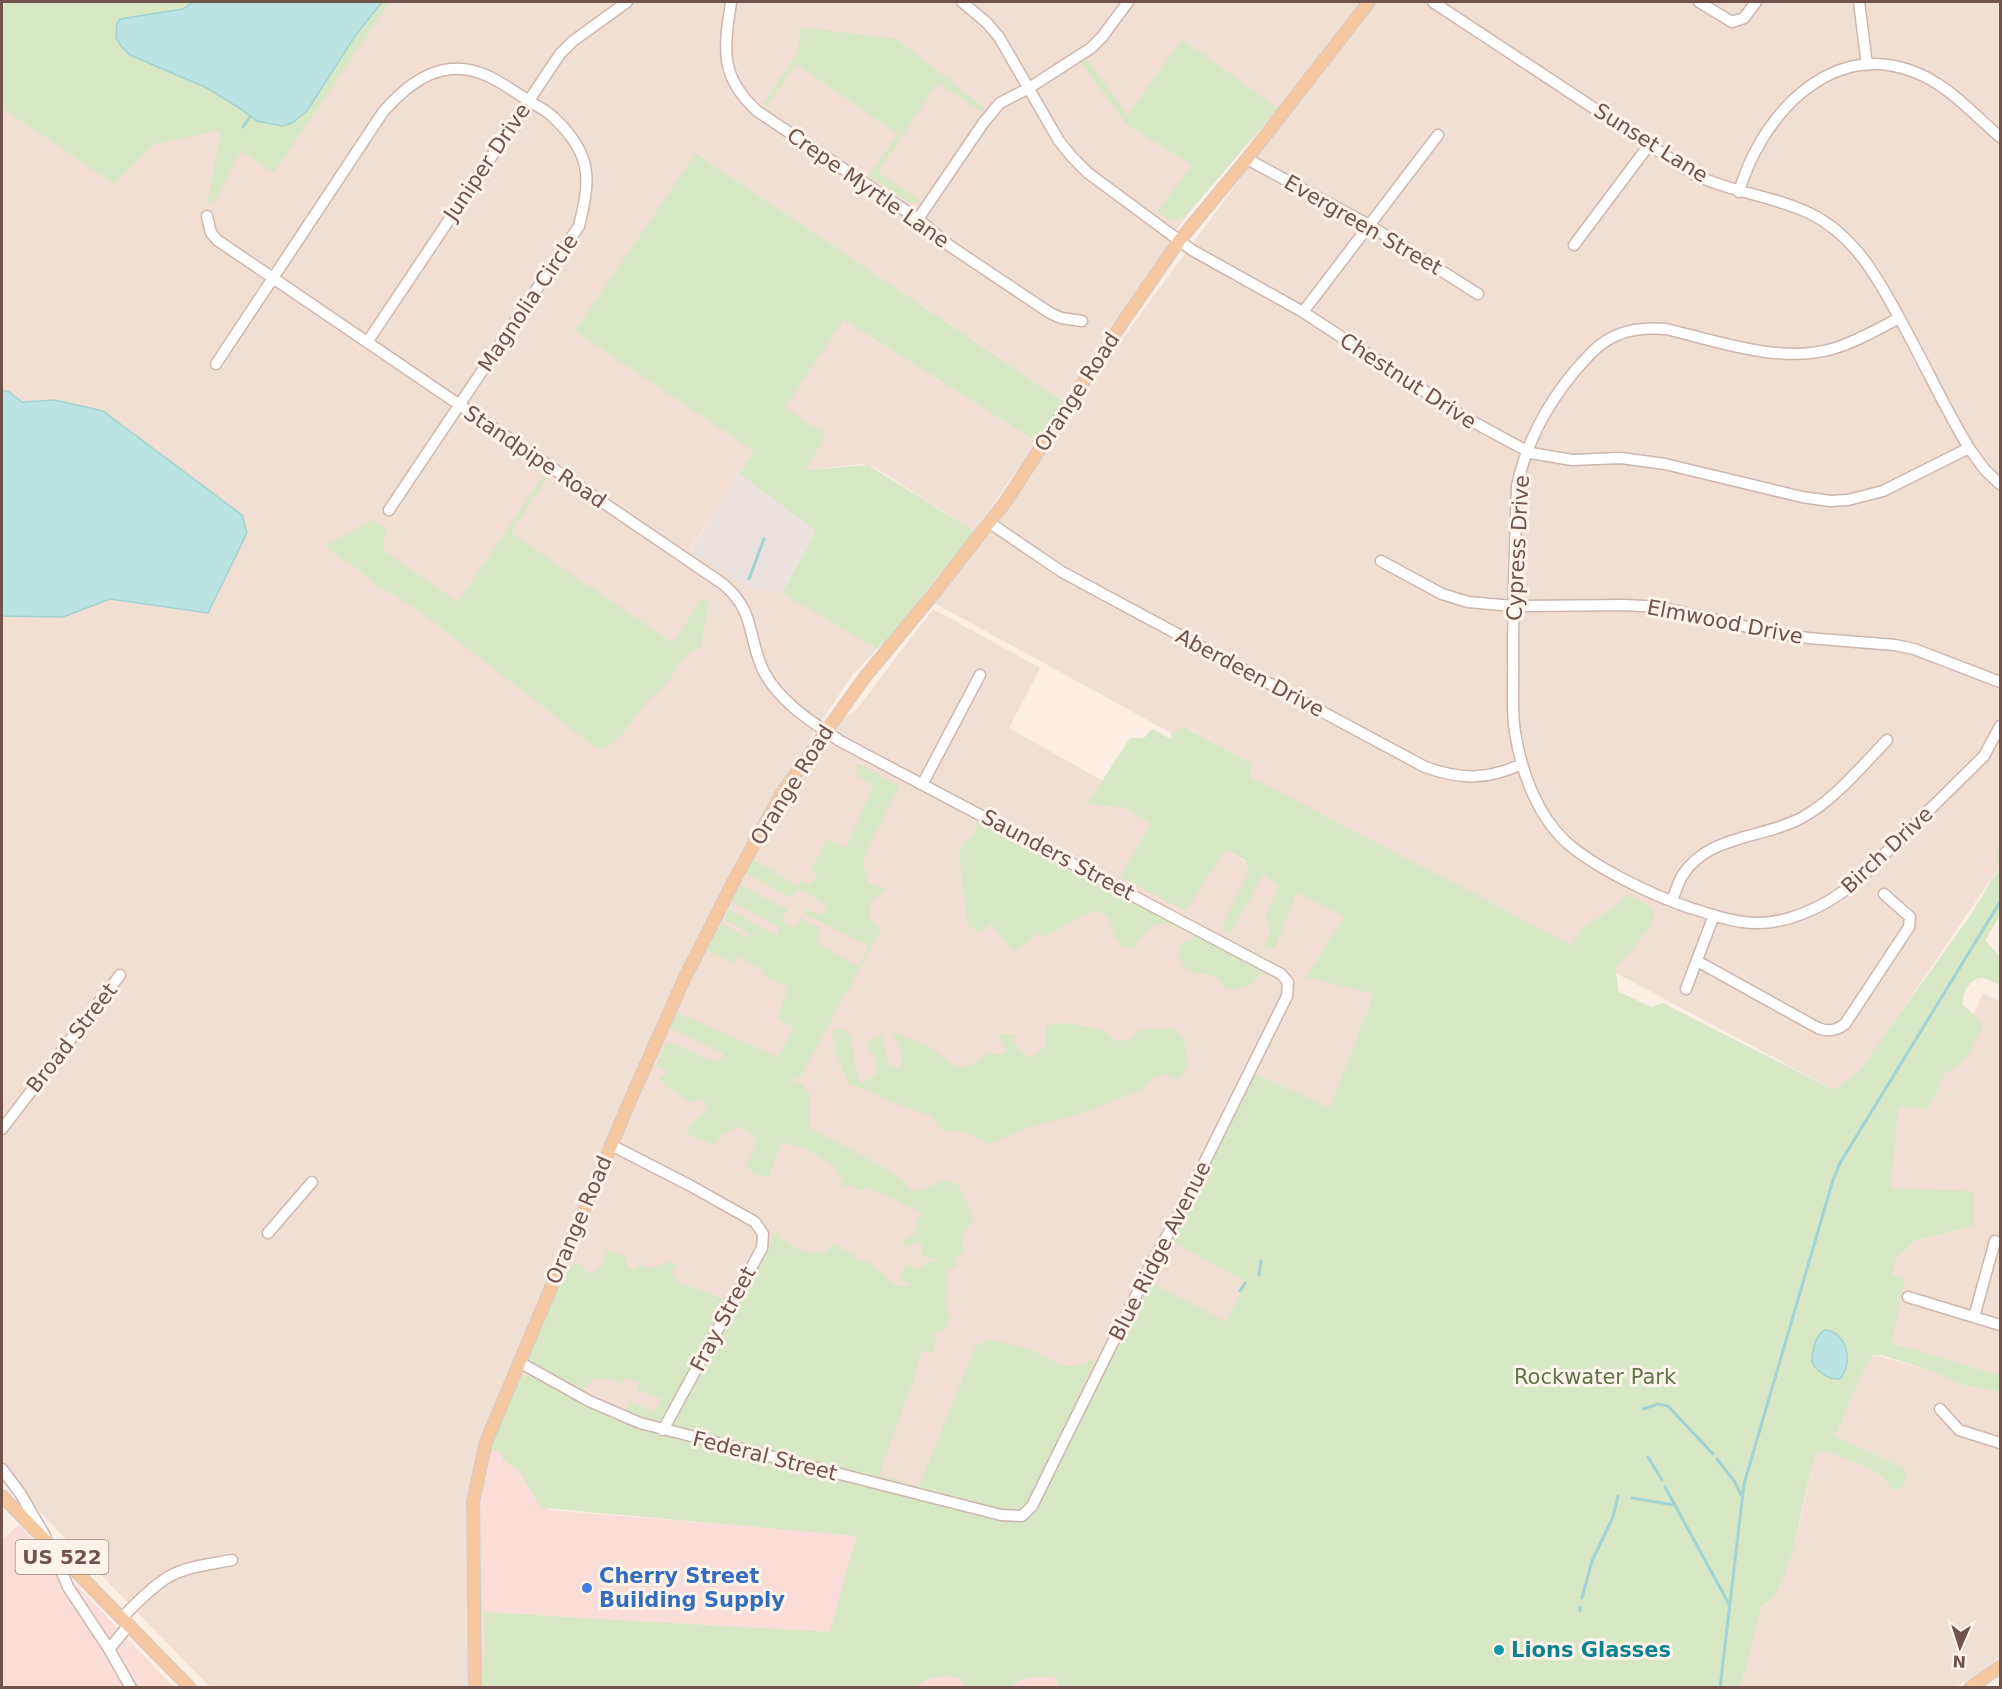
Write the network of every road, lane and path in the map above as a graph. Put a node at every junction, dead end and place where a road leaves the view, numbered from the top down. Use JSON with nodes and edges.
{"nodes":[{"id":1,"x":627,"y":2,"type":"edge"},
{"id":2,"x":731,"y":2,"type":"edge"},
{"id":3,"x":1128,"y":2,"type":"edge"},
{"id":4,"x":1369,"y":2,"type":"edge"},
{"id":5,"x":1433,"y":2,"type":"edge"},
{"id":6,"x":1699,"y":2,"type":"edge"},
{"id":7,"x":1756,"y":2,"type":"edge"},
{"id":8,"x":1859,"y":2,"type":"edge"},
{"id":9,"x":968,"y":3,"type":"edge"},
{"id":10,"x":1867,"y":65,"type":"junction"},
{"id":11,"x":1029,"y":88,"type":"junction"},
{"id":12,"x":528,"y":101,"type":"junction"},
{"id":13,"x":1438,"y":135,"type":"dead end"},
{"id":14,"x":2001,"y":137,"type":"edge"},
{"id":15,"x":1648,"y":145,"type":"junction"},
{"id":16,"x":1247,"y":159,"type":"junction"},
{"id":17,"x":1739,"y":192,"type":"junction"},
{"id":18,"x":207,"y":216,"type":"dead end"},
{"id":19,"x":918,"y":219,"type":"junction"},
{"id":20,"x":1369,"y":225,"type":"junction"},
{"id":21,"x":1179,"y":241,"type":"junction"},
{"id":22,"x":1574,"y":245,"type":"dead end"},
{"id":23,"x":274,"y":278,"type":"junction"},
{"id":24,"x":1478,"y":294,"type":"dead end"},
{"id":25,"x":1303,"y":312,"type":"junction"},
{"id":26,"x":1899,"y":318,"type":"junction"},
{"id":27,"x":1082,"y":321,"type":"dead end"},
{"id":28,"x":368,"y":341,"type":"junction"},
{"id":29,"x":216,"y":364,"type":"dead end"},
{"id":30,"x":459,"y":406,"type":"junction"},
{"id":31,"x":1969,"y":448,"type":"junction"},
{"id":32,"x":1527,"y":451,"type":"junction"},
{"id":33,"x":2001,"y":484,"type":"edge"},
{"id":34,"x":389,"y":510,"type":"dead end"},
{"id":35,"x":990,"y":523,"type":"junction"},
{"id":36,"x":1381,"y":561,"type":"dead end"},
{"id":37,"x":1513,"y":606,"type":"junction"},
{"id":38,"x":980,"y":675,"type":"dead end"},
{"id":39,"x":2001,"y":682,"type":"edge"},
{"id":40,"x":2001,"y":726,"type":"edge"},
{"id":41,"x":825,"y":731,"type":"junction"},
{"id":42,"x":1887,"y":740,"type":"dead end"},
{"id":43,"x":1522,"y":764,"type":"junction"},
{"id":44,"x":923,"y":783,"type":"junction"},
{"id":45,"x":1884,"y":894,"type":"dead end"},
{"id":46,"x":1672,"y":901,"type":"junction"},
{"id":47,"x":1714,"y":915,"type":"junction"},
{"id":48,"x":1697,"y":961,"type":"junction"},
{"id":49,"x":120,"y":975,"type":"dead end"},
{"id":50,"x":1288,"y":982,"type":"joint"},
{"id":51,"x":1686,"y":990,"type":"dead end"},
{"id":52,"x":2,"y":1129,"type":"edge"},
{"id":53,"x":611,"y":1145,"type":"junction"},
{"id":54,"x":312,"y":1182,"type":"dead end"},
{"id":55,"x":268,"y":1233,"type":"dead end"},
{"id":56,"x":1995,"y":1241,"type":"dead end"},
{"id":57,"x":1908,"y":1297,"type":"dead end"},
{"id":58,"x":1974,"y":1317,"type":"junction"},
{"id":59,"x":2001,"y":1325,"type":"edge"},
{"id":60,"x":519,"y":1362,"type":"junction"},
{"id":61,"x":1940,"y":1409,"type":"dead end"},
{"id":62,"x":663,"y":1430,"type":"junction"},
{"id":63,"x":2001,"y":1443,"type":"edge"},
{"id":64,"x":2,"y":1468,"type":"edge"},
{"id":65,"x":2,"y":1496,"type":"edge"},
{"id":66,"x":1022,"y":1516,"type":"joint"},
{"id":67,"x":52,"y":1548,"type":"junction"},
{"id":68,"x":232,"y":1560,"type":"dead end"},
{"id":69,"x":125,"y":1621,"type":"junction"},
{"id":70,"x":109,"y":1649,"type":"junction"},
{"id":71,"x":2001,"y":1667,"type":"edge"},
{"id":72,"x":131,"y":1688,"type":"edge"},
{"id":73,"x":190,"y":1688,"type":"edge"},
{"id":74,"x":475,"y":1688,"type":"edge"},
{"id":75,"x":1970,"y":1688,"type":"edge"}],
"edges":[{"from":1,"to":12,"type":"street","name":"Juniper Drive"},
{"from":2,"to":19,"type":"street","name":"Crepe Myrtle Lane"},
{"from":3,"to":11,"type":"street"},
{"from":4,"to":16,"type":"main road","name":"Orange Road"},
{"from":5,"to":15,"type":"street","name":"Sunset Lane"},
{"from":6,"to":7,"type":"street"},
{"from":8,"to":10,"type":"street"},
{"from":9,"to":11,"type":"street","name":"Chestnut Drive"},
{"from":10,"to":14,"type":"street"},
{"from":10,"to":17,"type":"street"},
{"from":11,"to":19,"type":"street"},
{"from":11,"to":21,"type":"street","name":"Chestnut Drive"},
{"from":12,"to":23,"type":"street","name":"Magnolia Circle"},
{"from":12,"to":28,"type":"street","name":"Juniper Drive"},
{"from":12,"to":30,"type":"street","name":"Magnolia Circle"},
{"from":13,"to":20,"type":"street"},
{"from":15,"to":17,"type":"street","name":"Sunset Lane"},
{"from":15,"to":22,"type":"street"},
{"from":16,"to":20,"type":"street","name":"Evergreen Street"},
{"from":16,"to":21,"type":"main road","name":"Orange Road"},
{"from":17,"to":26,"type":"street","name":"Sunset Lane"},
{"from":18,"to":23,"type":"street","name":"Standpipe Road"},
{"from":19,"to":27,"type":"street","name":"Crepe Myrtle Lane"},
{"from":20,"to":24,"type":"street","name":"Evergreen Street"},
{"from":20,"to":25,"type":"street"},
{"from":21,"to":25,"type":"street","name":"Chestnut Drive"},
{"from":21,"to":35,"type":"main road","name":"Orange Road"},
{"from":23,"to":28,"type":"street","name":"Standpipe Road"},
{"from":23,"to":29,"type":"street","name":"Magnolia Circle"},
{"from":25,"to":32,"type":"street","name":"Chestnut Drive"},
{"from":26,"to":31,"type":"street","name":"Sunset Lane"},
{"from":26,"to":32,"type":"street","name":"Cypress Drive"},
{"from":28,"to":30,"type":"street","name":"Standpipe Road"},
{"from":30,"to":34,"type":"street","name":"Magnolia Circle"},
{"from":30,"to":41,"type":"street","name":"Standpipe Road"},
{"from":31,"to":32,"type":"street","name":"Chestnut Drive"},
{"from":31,"to":33,"type":"street","name":"Sunset Lane"},
{"from":32,"to":37,"type":"street","name":"Cypress Drive"},
{"from":35,"to":41,"type":"main road","name":"Orange Road"},
{"from":35,"to":43,"type":"street","name":"Aberdeen Drive"},
{"from":36,"to":37,"type":"street","name":"Elmwood Drive"},
{"from":37,"to":39,"type":"street","name":"Elmwood Drive"},
{"from":37,"to":43,"type":"street","name":"Cypress Drive"},
{"from":38,"to":44,"type":"street"},
{"from":40,"to":47,"type":"street","name":"Birch Drive"},
{"from":41,"to":44,"type":"street","name":"Saunders Street"},
{"from":41,"to":53,"type":"main road","name":"Orange Road"},
{"from":42,"to":46,"type":"street"},
{"from":43,"to":46,"type":"street","name":"Birch Drive"},
{"from":44,"to":50,"type":"street","name":"Saunders Street"},
{"from":45,"to":48,"type":"street"},
{"from":46,"to":47,"type":"street","name":"Birch Drive"},
{"from":47,"to":48,"type":"street"},
{"from":48,"to":51,"type":"street"},
{"from":49,"to":52,"type":"street","name":"Broad Street"},
{"from":50,"to":66,"type":"street","name":"Blue Ridge Avenue"},
{"from":53,"to":60,"type":"main road","name":"Orange Road"},
{"from":53,"to":62,"type":"street","name":"Fray Street"},
{"from":54,"to":55,"type":"street"},
{"from":56,"to":58,"type":"street"},
{"from":57,"to":58,"type":"street"},
{"from":58,"to":59,"type":"street"},
{"from":60,"to":62,"type":"street","name":"Federal Street"},
{"from":60,"to":74,"type":"main road","name":"Orange Road"},
{"from":61,"to":63,"type":"street"},
{"from":62,"to":66,"type":"street","name":"Federal Street"},
{"from":64,"to":67,"type":"street"},
{"from":65,"to":67,"type":"main road","number":"US 522"},
{"from":67,"to":69,"type":"main road","number":"US 522"},
{"from":67,"to":70,"type":"street"},
{"from":68,"to":69,"type":"street"},
{"from":69,"to":70,"type":"street"},
{"from":69,"to":73,"type":"main road","number":"US 522"},
{"from":70,"to":72,"type":"street"},
{"from":71,"to":75,"type":"main road"}]}
